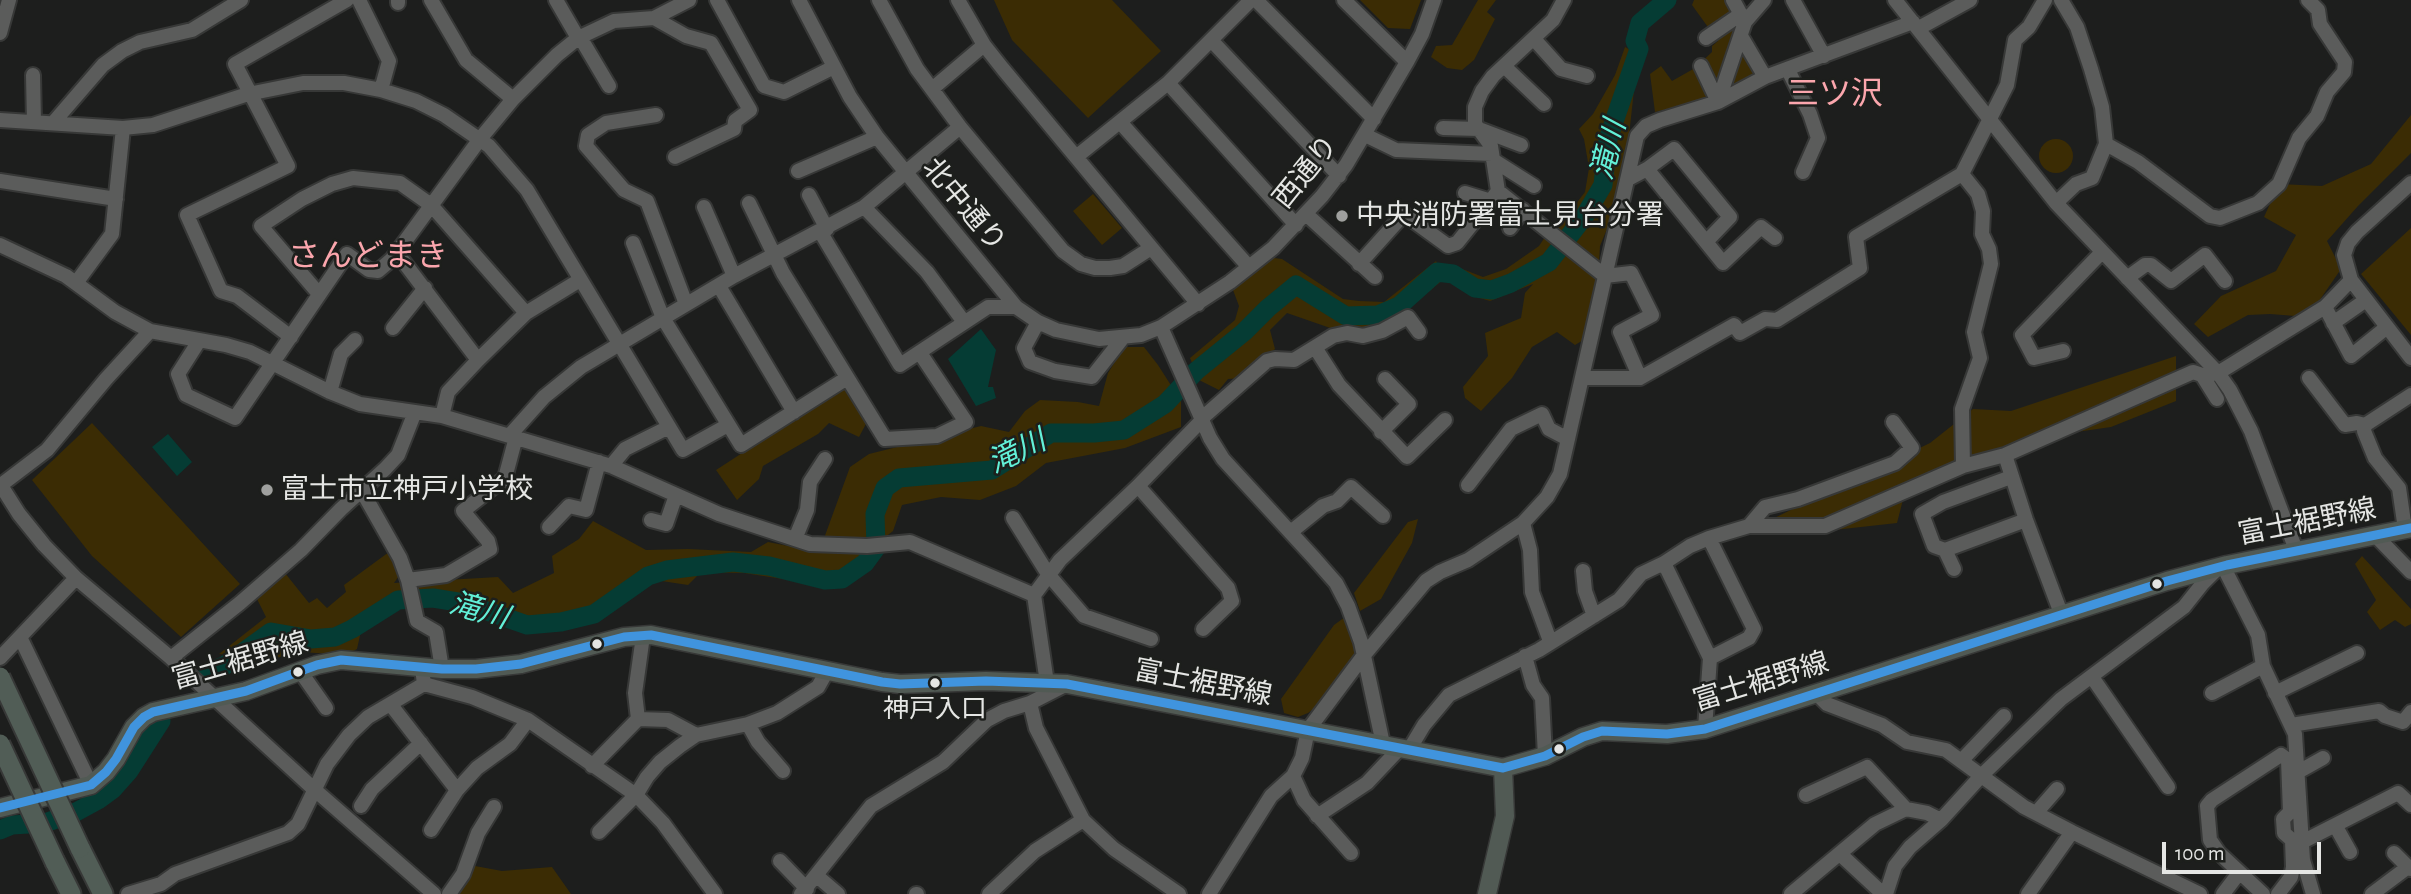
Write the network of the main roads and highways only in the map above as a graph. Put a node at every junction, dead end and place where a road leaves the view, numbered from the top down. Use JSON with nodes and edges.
{"nodes":[{"id":1,"x":2408,"y":528,"type":"edge"},
{"id":2,"x":0,"y":677,"type":"edge"},
{"id":3,"x":0,"y":744,"type":"edge"},
{"id":4,"x":1503,"y":768,"type":"junction"},
{"id":5,"x":0,"y":808,"type":"edge"},
{"id":6,"x":71,"y":894,"type":"edge"},
{"id":7,"x":103,"y":894,"type":"edge"},
{"id":8,"x":1487,"y":894,"type":"edge"}],
"edges":[{"from":1,"to":4,"type":"main road","name":"富士裾野線"},
{"from":2,"to":7,"type":"highway","bridge":true},
{"from":3,"to":6,"type":"highway","bridge":true},
{"from":4,"to":5,"type":"main road","name":"富士裾野線"},
{"from":4,"to":8,"type":"main road"}]}
